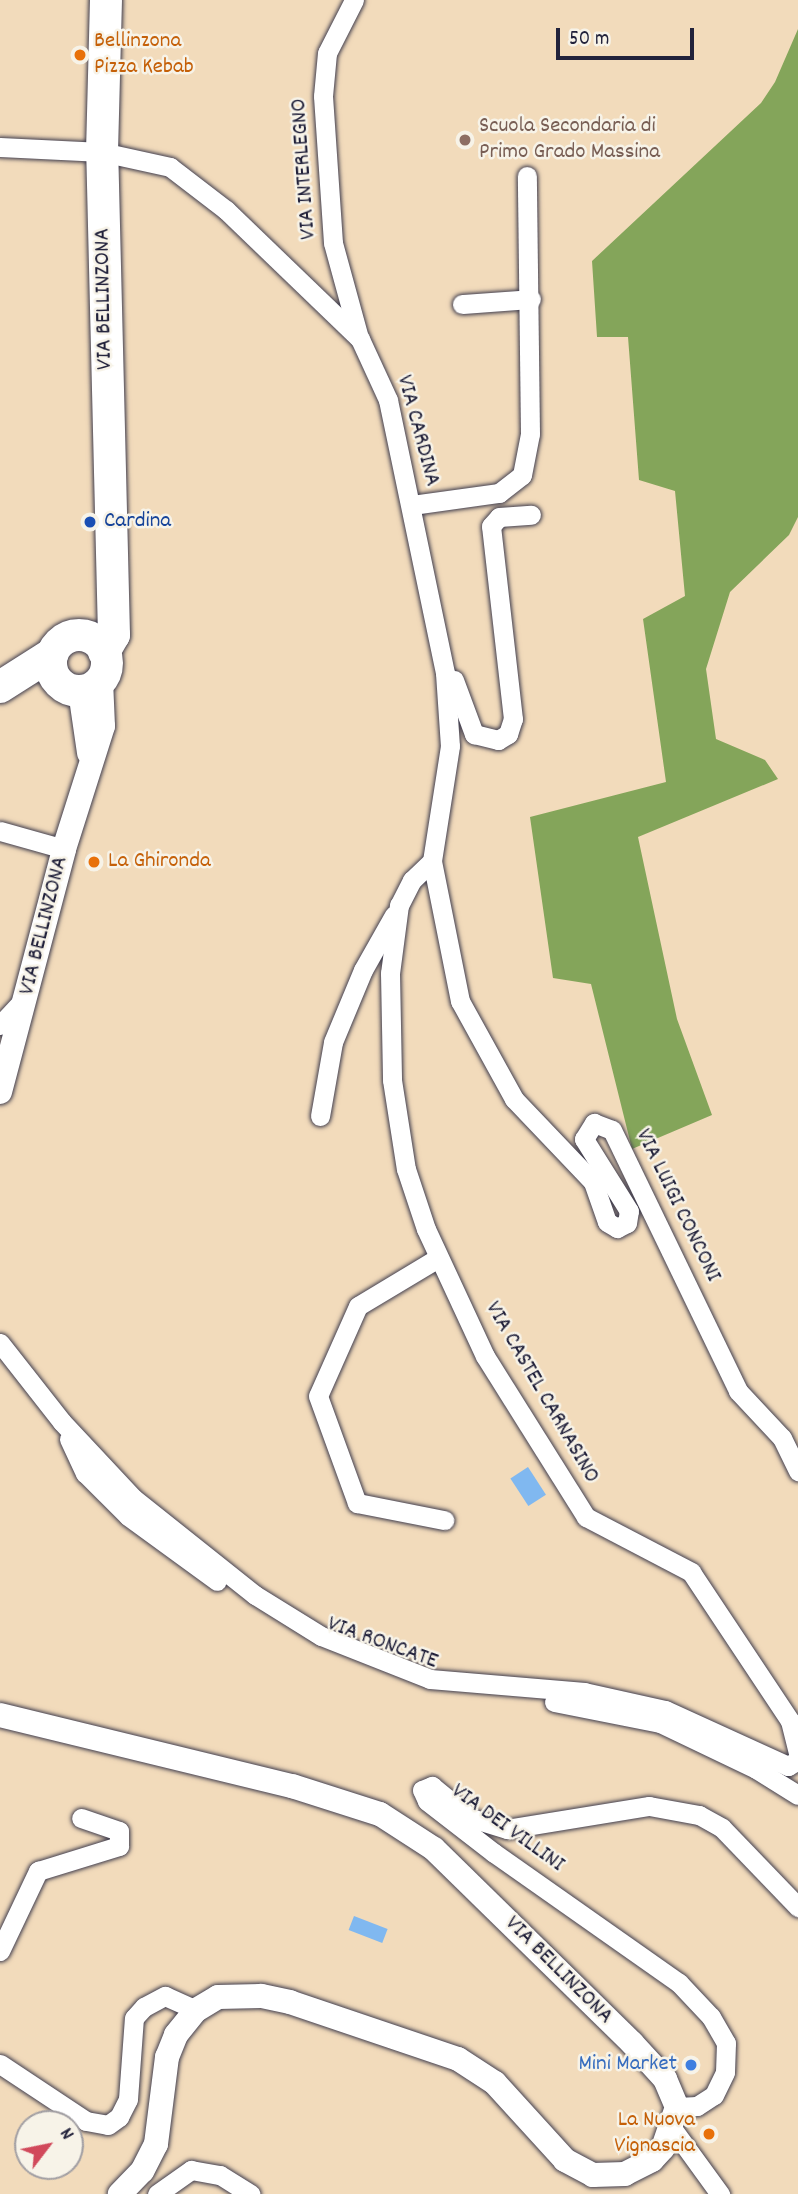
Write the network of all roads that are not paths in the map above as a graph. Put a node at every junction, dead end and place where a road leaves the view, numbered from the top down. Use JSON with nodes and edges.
{"nodes":[{"id":1,"x":106,"y":0,"type":"edge"},
{"id":2,"x":354,"y":0,"type":"edge"},
{"id":3,"x":0,"y":147,"type":"edge"},
{"id":4,"x":102,"y":152,"type":"junction"},
{"id":5,"x":527,"y":176,"type":"dead end"},
{"id":6,"x":531,"y":299,"type":"junction"},
{"id":7,"x":462,"y":304,"type":"dead end"},
{"id":8,"x":359,"y":339,"type":"junction"},
{"id":9,"x":412,"y":505,"type":"junction"},
{"id":10,"x":531,"y":515,"type":"dead end"},
{"id":11,"x":423,"y":579,"type":"junction"},
{"id":12,"x":78,"y":666,"type":"junction"},
{"id":13,"x":4,"y":686,"type":"edge"},
{"id":14,"x":0,"y":831,"type":"edge"},
{"id":15,"x":64,"y":849,"type":"junction"},
{"id":16,"x":432,"y":861,"type":"junction"},
{"id":17,"x":399,"y":905,"type":"junction"},
{"id":18,"x":27,"y":996,"type":"junction"},
{"id":19,"x":0,"y":1025,"type":"edge"},
{"id":20,"x":0,"y":1092,"type":"edge"},
{"id":21,"x":320,"y":1116,"type":"dead end"},
{"id":22,"x":438,"y":1258,"type":"junction"},
{"id":23,"x":4,"y":1350,"type":"edge"},
{"id":24,"x":61,"y":1422,"type":"junction"},
{"id":25,"x":798,"y":1471,"type":"edge"},
{"id":26,"x":444,"y":1520,"type":"dead end"},
{"id":27,"x":1,"y":1719,"type":"edge"},
{"id":28,"x":798,"y":1752,"type":"edge"},
{"id":29,"x":798,"y":1760,"type":"edge"},
{"id":30,"x":798,"y":1795,"type":"edge"},
{"id":31,"x":80,"y":1818,"type":"dead end"},
{"id":32,"x":798,"y":1907,"type":"edge"},
{"id":33,"x":0,"y":1951,"type":"edge"},
{"id":34,"x":196,"y":2010,"type":"junction"},
{"id":35,"x":0,"y":2064,"type":"edge"},
{"id":36,"x":675,"y":2118,"type":"junction"},
{"id":37,"x":120,"y":2194,"type":"edge"},
{"id":38,"x":157,"y":2194,"type":"edge"},
{"id":39,"x":251,"y":2194,"type":"edge"},
{"id":40,"x":720,"y":2194,"type":"edge"}],
"edges":[{"from":1,"to":4,"type":"main road","name":"VIA BELLINZONA"},
{"from":2,"to":8,"type":"street","name":"VIA INTERLEGNO"},
{"from":3,"to":4,"type":"street","name":"VIA CARDINA"},
{"from":4,"to":8,"type":"street","name":"VIA CARDINA"},
{"from":4,"to":12,"type":"main road","name":"VIA BELLINZONA"},
{"from":5,"to":6,"type":"street"},
{"from":6,"to":7,"type":"street"},
{"from":6,"to":9,"type":"street"},
{"from":8,"to":9,"type":"street","name":"VIA CARDINA"},
{"from":9,"to":11,"type":"street","name":"VIA CARDINA"},
{"from":10,"to":11,"type":"street"},
{"from":11,"to":16,"type":"street","name":"VIA CARDINA"},
{"from":12,"to":13,"type":"main road"},
{"from":12,"to":15,"type":"street","name":"VIA BELLINZONA"},
{"from":14,"to":15,"type":"street"},
{"from":15,"to":18,"type":"street","name":"VIA BELLINZONA"},
{"from":16,"to":17,"type":"street","name":"VIA CASTEL CARNASINO"},
{"from":16,"to":25,"type":"street","name":"VIA LUIGI CONCONI"},
{"from":17,"to":21,"type":"street"},
{"from":17,"to":22,"type":"street","name":"VIA CASTEL CARNASINO"},
{"from":18,"to":19,"type":"street"},
{"from":18,"to":20,"type":"street","name":"VIA BELLINZONA"},
{"from":22,"to":26,"type":"street"},
{"from":22,"to":28,"type":"street","name":"VIA CASTEL CARNASINO"},
{"from":23,"to":24,"type":"street"},
{"from":24,"to":29,"type":"street"},
{"from":24,"to":30,"type":"street","name":"VIA RONCATE"},
{"from":27,"to":36,"type":"street","name":"VIA BELLINZONA"},
{"from":31,"to":33,"type":"street"},
{"from":32,"to":36,"type":"street","name":"VIA DEI VILLINI"},
{"from":34,"to":35,"type":"street"},
{"from":34,"to":36,"type":"street"},
{"from":34,"to":37,"type":"street"},
{"from":36,"to":40,"type":"street"},
{"from":38,"to":39,"type":"street"}]}
